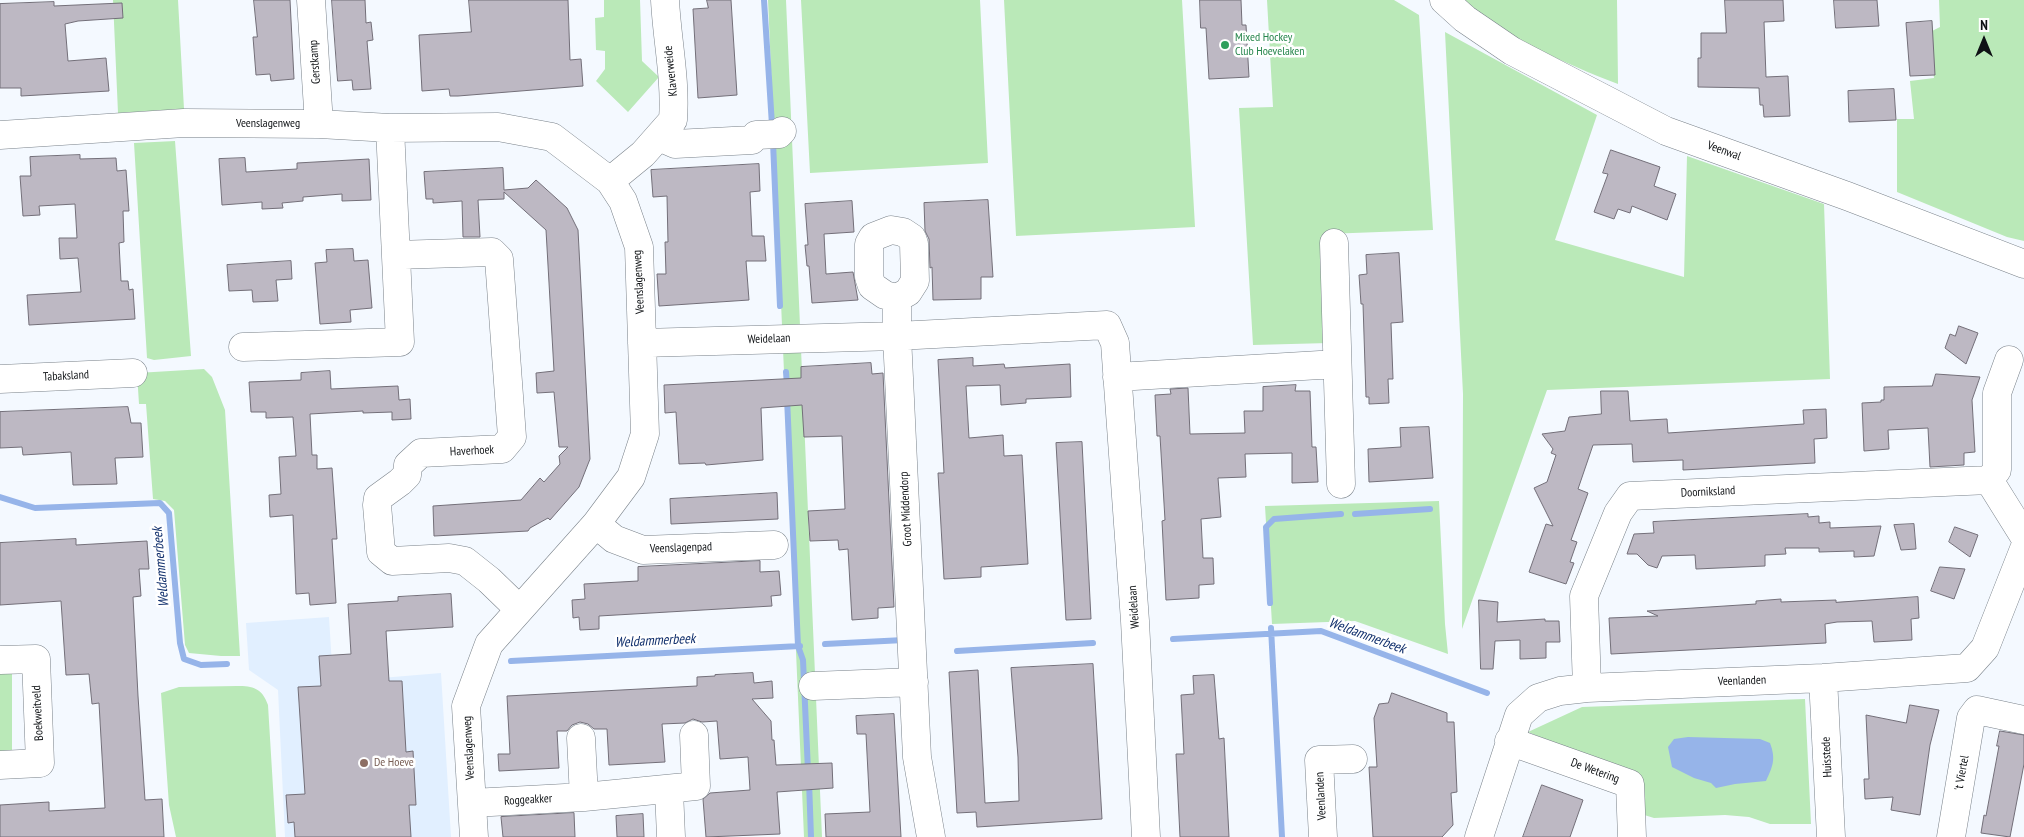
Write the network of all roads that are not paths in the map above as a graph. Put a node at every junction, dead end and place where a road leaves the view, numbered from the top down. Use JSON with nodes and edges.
{"nodes":[{"id":1,"x":311,"y":0,"type":"edge"},
{"id":2,"x":665,"y":0,"type":"edge"},
{"id":3,"x":1444,"y":0,"type":"edge"},
{"id":4,"x":319,"y":124,"type":"junction"},
{"id":5,"x":390,"y":128,"type":"junction"},
{"id":6,"x":782,"y":132,"type":"dead end"},
{"id":7,"x":0,"y":135,"type":"edge"},
{"id":8,"x":659,"y":137,"type":"junction"},
{"id":9,"x":610,"y":181,"type":"junction"},
{"id":10,"x":1334,"y":243,"type":"dead end"},
{"id":11,"x":396,"y":255,"type":"junction"},
{"id":12,"x":2024,"y":264,"type":"edge"},
{"id":13,"x":898,"y":298,"type":"dead end"},
{"id":14,"x":897,"y":336,"type":"junction"},
{"id":15,"x":642,"y":343,"type":"junction"},
{"id":16,"x":243,"y":347,"type":"dead end"},
{"id":17,"x":2009,"y":360,"type":"dead end"},
{"id":18,"x":1337,"y":364,"type":"junction"},
{"id":19,"x":132,"y":373,"type":"dead end"},
{"id":20,"x":1117,"y":377,"type":"junction"},
{"id":21,"x":0,"y":380,"type":"edge"},
{"id":22,"x":1989,"y":480,"type":"junction"},
{"id":23,"x":1341,"y":484,"type":"dead end"},
{"id":24,"x":596,"y":524,"type":"junction"},
{"id":25,"x":2024,"y":536,"type":"edge"},
{"id":26,"x":774,"y":545,"type":"dead end"},
{"id":27,"x":2024,"y":548,"type":"edge"},
{"id":28,"x":519,"y":609,"type":"junction"},
{"id":29,"x":0,"y":660,"type":"edge"},
{"id":30,"x":1967,"y":668,"type":"junction"},
{"id":31,"x":1823,"y":678,"type":"junction"},
{"id":32,"x":914,"y":682,"type":"junction"},
{"id":33,"x":812,"y":686,"type":"dead end"},
{"id":34,"x":1587,"y":688,"type":"junction"},
{"id":35,"x":1977,"y":710,"type":"junction"},
{"id":36,"x":2024,"y":720,"type":"edge"},
{"id":37,"x":694,"y":735,"type":"dead end"},
{"id":38,"x":580,"y":738,"type":"dead end"},
{"id":39,"x":1510,"y":741,"type":"junction"},
{"id":40,"x":1353,"y":759,"type":"dead end"},
{"id":41,"x":0,"y":765,"type":"edge"},
{"id":42,"x":669,"y":790,"type":"junction"},
{"id":43,"x":584,"y":797,"type":"junction"},
{"id":44,"x":472,"y":803,"type":"junction"},
{"id":45,"x":474,"y":837,"type":"edge"},
{"id":46,"x":671,"y":837,"type":"edge"},
{"id":47,"x":931,"y":837,"type":"edge"},
{"id":48,"x":1146,"y":837,"type":"edge"},
{"id":49,"x":1323,"y":837,"type":"edge"},
{"id":50,"x":1479,"y":837,"type":"edge"},
{"id":51,"x":1632,"y":837,"type":"edge"},
{"id":52,"x":1831,"y":837,"type":"edge"},
{"id":53,"x":1951,"y":837,"type":"edge"}],
"edges":[{"from":1,"to":4,"type":"street","name":"Gerstkamp"},
{"from":2,"to":8,"type":"street","name":"Klaverweide"},
{"from":3,"to":12,"type":"street","name":"Veenwal"},
{"from":4,"to":5,"type":"street","name":"Veenslagenweg"},
{"from":4,"to":7,"type":"street","name":"Veenslagenweg"},
{"from":5,"to":9,"type":"street","name":"Veenslagenweg"},
{"from":5,"to":11,"type":"street"},
{"from":6,"to":8,"type":"street"},
{"from":8,"to":9,"type":"street","name":"Klaverweide"},
{"from":9,"to":15,"type":"street","name":"Veenslagenweg"},
{"from":10,"to":18,"type":"street"},
{"from":11,"to":16,"type":"street"},
{"from":11,"to":28,"type":"street","name":"Haverhoek"},
{"from":13,"to":14,"type":"street"},
{"from":14,"to":15,"type":"street","name":"Weidelaan"},
{"from":14,"to":20,"type":"street","name":"Weidelaan"},
{"from":14,"to":32,"type":"street","name":"Groot Middendorp"},
{"from":15,"to":24,"type":"street","name":"Veenslagenweg"},
{"from":17,"to":22,"type":"street"},
{"from":18,"to":20,"type":"street"},
{"from":18,"to":23,"type":"street"},
{"from":19,"to":21,"type":"street","name":"Tabaksland"},
{"from":20,"to":48,"type":"street","name":"Weidelaan"},
{"from":22,"to":25,"type":"street"},
{"from":22,"to":34,"type":"street","name":"Doorniksland"},
{"from":24,"to":26,"type":"street","name":"Veenslagenpad"},
{"from":24,"to":28,"type":"street","name":"Veenslagenweg"},
{"from":27,"to":30,"type":"street"},
{"from":28,"to":44,"type":"street","name":"Veenslagenweg"},
{"from":29,"to":41,"type":"street","name":"Boekweitveld"},
{"from":30,"to":31,"type":"street","name":"Veenlanden"},
{"from":30,"to":35,"type":"street"},
{"from":31,"to":34,"type":"street","name":"Veenlanden"},
{"from":31,"to":52,"type":"street","name":"Huisstede"},
{"from":32,"to":33,"type":"street"},
{"from":32,"to":47,"type":"street","name":"Groot Middendorp"},
{"from":34,"to":39,"type":"street","name":"Veenlanden"},
{"from":35,"to":36,"type":"street"},
{"from":35,"to":53,"type":"street","name":"'t Viertel"},
{"from":37,"to":42,"type":"street","name":"Roggeakker"},
{"from":38,"to":43,"type":"street"},
{"from":39,"to":50,"type":"street","name":"Veenlanden"},
{"from":39,"to":51,"type":"street","name":"De Wetering"},
{"from":40,"to":49,"type":"street","name":"Veenlanden"},
{"from":42,"to":43,"type":"street","name":"Roggeakker"},
{"from":42,"to":46,"type":"street"},
{"from":43,"to":44,"type":"street","name":"Roggeakker"},
{"from":44,"to":45,"type":"street","name":"Veenslagenweg"}]}
